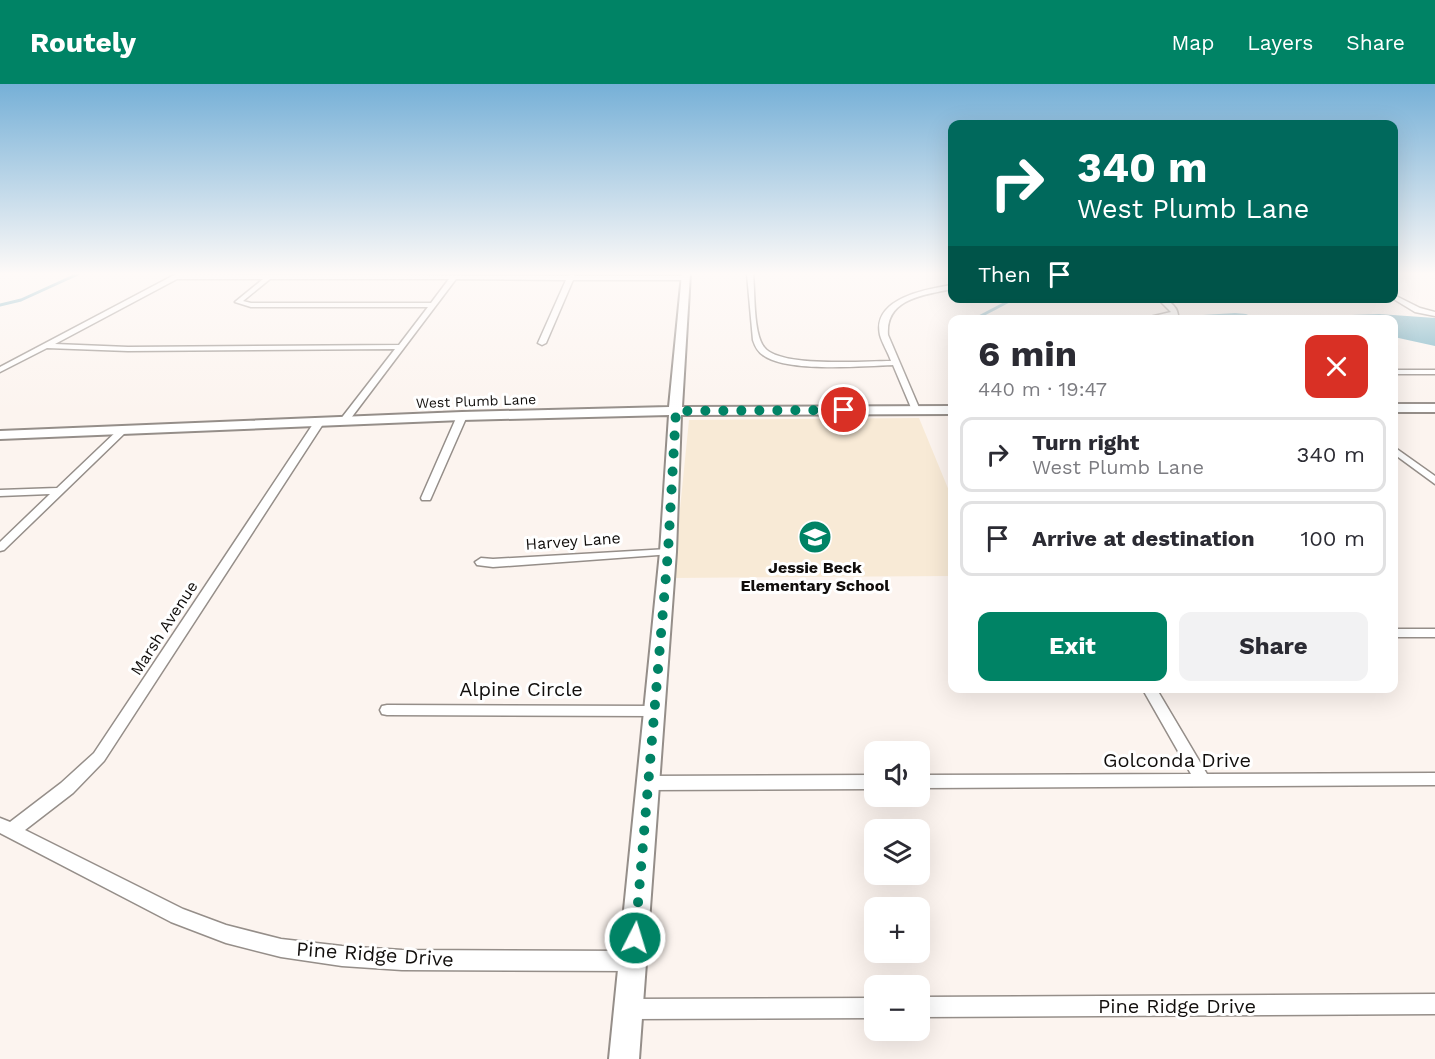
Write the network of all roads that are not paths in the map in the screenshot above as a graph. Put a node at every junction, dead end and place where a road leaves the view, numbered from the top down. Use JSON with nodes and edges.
{"nodes":[{"id":1,"x":96,"y":320,"type":"edge"},
{"id":2,"x":423,"y":320,"type":"edge"},
{"id":3,"x":553,"y":320,"type":"edge"},
{"id":4,"x":683,"y":320,"type":"edge"},
{"id":5,"x":755,"y":320,"type":"edge"},
{"id":6,"x":884,"y":320,"type":"edge"},
{"id":7,"x":542,"y":343,"type":"dead end"},
{"id":8,"x":46,"y":346,"type":"junction"},
{"id":9,"x":401,"y":347,"type":"junction"},
{"id":10,"x":896,"y":363,"type":"junction"},
{"id":11,"x":0,"y":370,"type":"edge"},
{"id":12,"x":1398,"y":372,"type":"edge"},
{"id":13,"x":1435,"y":372,"type":"edge"},
{"id":14,"x":1398,"y":408,"type":"edge"},
{"id":15,"x":1435,"y":408,"type":"edge"},
{"id":16,"x":916,"y":410,"type":"junction"},
{"id":17,"x":948,"y":410,"type":"edge"},
{"id":18,"x":676,"y":411,"type":"junction"},
{"id":19,"x":462,"y":416,"type":"junction"},
{"id":20,"x":345,"y":420,"type":"junction"},
{"id":21,"x":321,"y":421,"type":"junction"},
{"id":22,"x":123,"y":430,"type":"junction"},
{"id":23,"x":0,"y":435,"type":"edge"},
{"id":24,"x":1398,"y":453,"type":"edge"},
{"id":25,"x":1435,"y":481,"type":"edge"},
{"id":26,"x":60,"y":491,"type":"junction"},
{"id":27,"x":0,"y":493,"type":"edge"},
{"id":28,"x":426,"y":498,"type":"dead end"},
{"id":29,"x":0,"y":548,"type":"edge"},
{"id":30,"x":668,"y":552,"type":"junction"},
{"id":31,"x":481,"y":562,"type":"dead end"},
{"id":32,"x":1398,"y":633,"type":"edge"},
{"id":33,"x":1435,"y":633,"type":"edge"},
{"id":34,"x":1152,"y":693,"type":"edge"},
{"id":35,"x":387,"y":710,"type":"dead end"},
{"id":36,"x":654,"y":711,"type":"junction"},
{"id":37,"x":1435,"y":779,"type":"edge"},
{"id":38,"x":1203,"y":781,"type":"junction"},
{"id":39,"x":864,"y":782,"type":"edge"},
{"id":40,"x":930,"y":782,"type":"edge"},
{"id":41,"x":648,"y":783,"type":"junction"},
{"id":42,"x":6,"y":828,"type":"edge"},
{"id":43,"x":633,"y":961,"type":"junction"},
{"id":44,"x":1435,"y":1004,"type":"edge"},
{"id":45,"x":930,"y":1007,"type":"edge"},
{"id":46,"x":864,"y":1008,"type":"edge"},
{"id":47,"x":629,"y":1009,"type":"junction"},
{"id":48,"x":624,"y":1059,"type":"edge"}],
"edges":[{"from":1,"to":8,"type":"street"},
{"from":2,"to":9,"type":"street"},
{"from":3,"to":7,"type":"street"},
{"from":4,"to":18,"type":"street"},
{"from":5,"to":10,"type":"street"},
{"from":6,"to":10,"type":"street"},
{"from":8,"to":9,"type":"street"},
{"from":8,"to":11,"type":"street"},
{"from":9,"to":20,"type":"street"},
{"from":10,"to":16,"type":"street"},
{"from":12,"to":13,"type":"street"},
{"from":14,"to":15,"type":"street"},
{"from":16,"to":17,"type":"street","name":"West Plumb Lane"},
{"from":16,"to":18,"type":"street","name":"West Plumb Lane"},
{"from":18,"to":19,"type":"street","name":"West Plumb Lane"},
{"from":18,"to":30,"type":"street"},
{"from":19,"to":20,"type":"street","name":"West Plumb Lane"},
{"from":19,"to":28,"type":"street"},
{"from":20,"to":21,"type":"street","name":"West Plumb Lane"},
{"from":21,"to":22,"type":"street","name":"West Plumb Lane"},
{"from":21,"to":42,"type":"street","name":"Marsh Avenue"},
{"from":22,"to":23,"type":"street","name":"West Plumb Lane"},
{"from":22,"to":26,"type":"street"},
{"from":24,"to":25,"type":"street"},
{"from":26,"to":27,"type":"street"},
{"from":26,"to":29,"type":"street"},
{"from":30,"to":31,"type":"street","name":"Harvey Lane"},
{"from":30,"to":36,"type":"street"},
{"from":32,"to":33,"type":"street"},
{"from":34,"to":38,"type":"street"},
{"from":35,"to":36,"type":"street","name":"Alpine Circle"},
{"from":36,"to":41,"type":"street"},
{"from":37,"to":38,"type":"street","name":"Golconda Drive"},
{"from":38,"to":40,"type":"street","name":"Golconda Drive"},
{"from":39,"to":41,"type":"street"},
{"from":41,"to":43,"type":"street"},
{"from":42,"to":43,"type":"street","name":"Pine Ridge Drive"},
{"from":43,"to":47,"type":"street"},
{"from":44,"to":45,"type":"street","name":"Pine Ridge Drive"},
{"from":46,"to":47,"type":"street"},
{"from":47,"to":48,"type":"street"}]}
